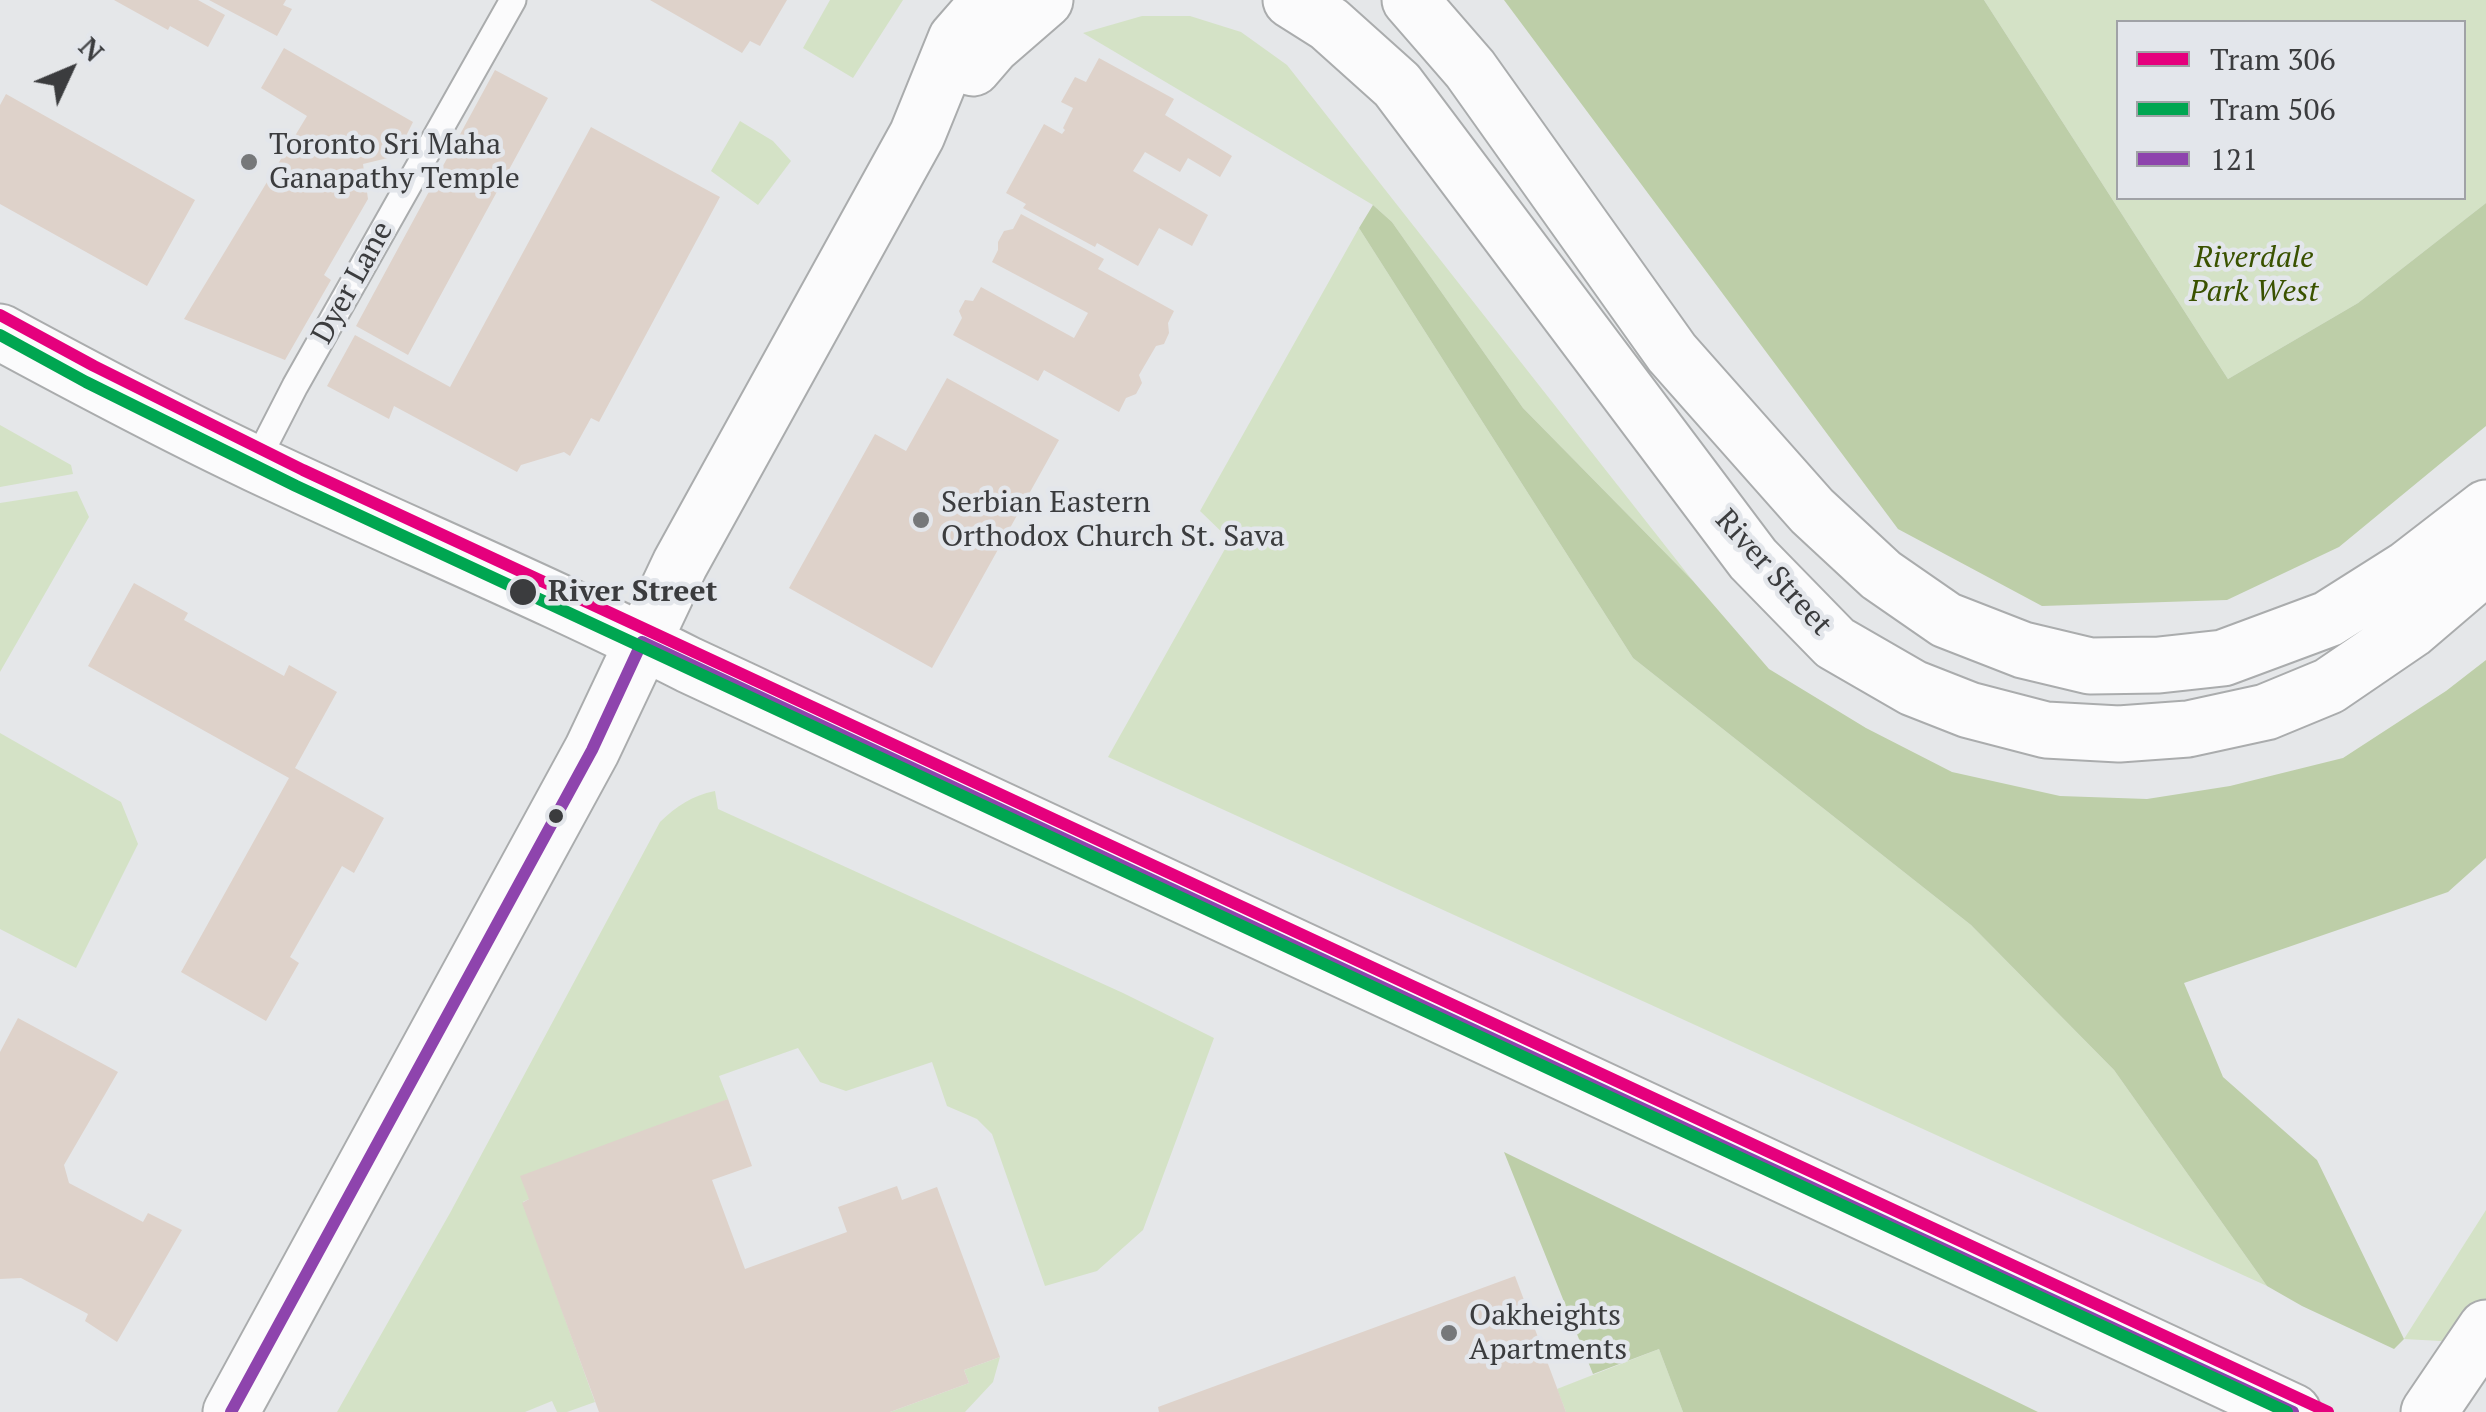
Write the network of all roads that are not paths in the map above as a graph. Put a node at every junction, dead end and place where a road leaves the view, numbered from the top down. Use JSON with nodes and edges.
{"nodes":[{"id":1,"x":513,"y":0,"type":"edge"},
{"id":2,"x":990,"y":0,"type":"edge"},
{"id":3,"x":1045,"y":0,"type":"edge"},
{"id":4,"x":1291,"y":0,"type":"edge"},
{"id":5,"x":1410,"y":0,"type":"edge"},
{"id":6,"x":916,"y":136,"type":"junction"},
{"id":7,"x":0,"y":332,"type":"edge"},
{"id":8,"x":256,"y":464,"type":"junction"},
{"id":9,"x":2486,"y":508,"type":"edge"},
{"id":10,"x":2486,"y":566,"type":"edge"},
{"id":11,"x":642,"y":642,"type":"junction"},
{"id":12,"x":2486,"y":1328,"type":"edge"},
{"id":13,"x":2272,"y":1402,"type":"edge"},
{"id":14,"x":231,"y":1412,"type":"edge"},
{"id":15,"x":2429,"y":1412,"type":"edge"}],
"edges":[{"from":1,"to":8,"type":"lane","name":"Dyer Lane"},
{"from":2,"to":6,"type":"main road"},
{"from":3,"to":6,"type":"main road"},
{"from":4,"to":10,"type":"main road","name":"River Street"},
{"from":5,"to":9,"type":"main road"},
{"from":6,"to":11,"type":"main road"},
{"from":7,"to":8,"type":"main road"},
{"from":8,"to":11,"type":"main road"},
{"from":11,"to":13,"type":"main road"},
{"from":11,"to":14,"type":"main road"},
{"from":12,"to":15,"type":"main road"}]}
